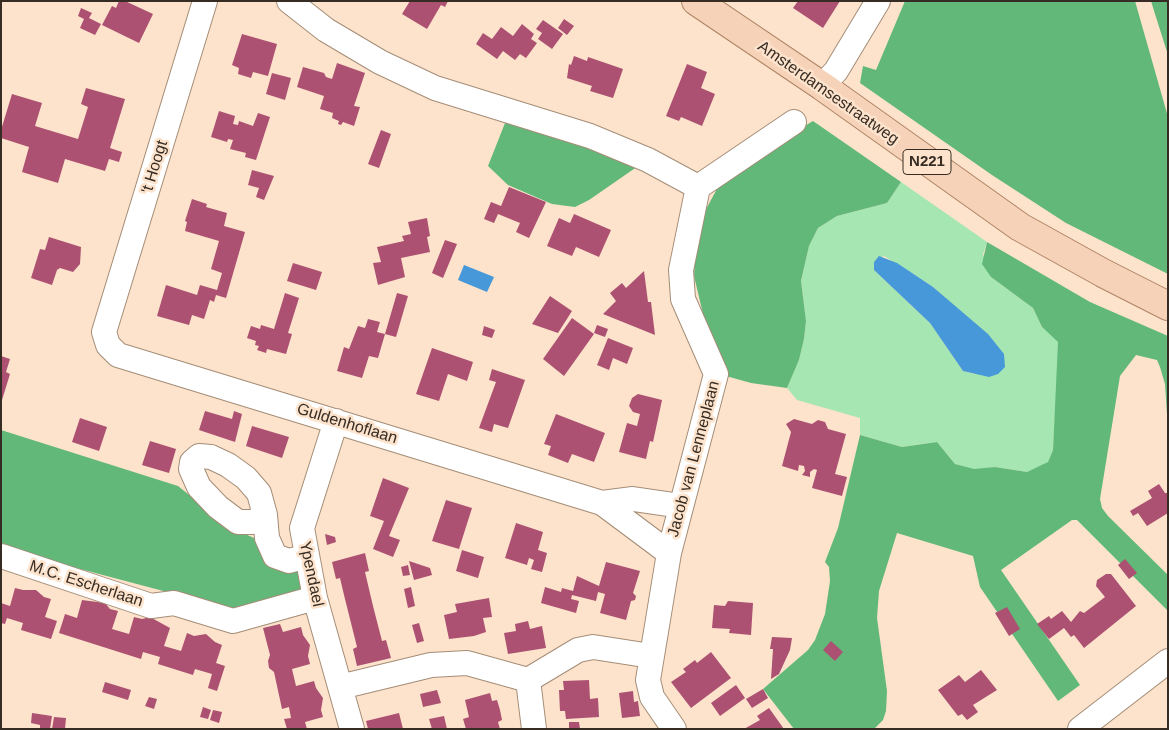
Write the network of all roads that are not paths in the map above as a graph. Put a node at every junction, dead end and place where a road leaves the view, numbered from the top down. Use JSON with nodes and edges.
{"nodes":[{"id":1,"x":205,"y":1,"type":"edge"},
{"id":2,"x":289,"y":1,"type":"edge"},
{"id":3,"x":696,"y":1,"type":"edge"},
{"id":4,"x":878,"y":1,"type":"edge"},
{"id":5,"x":822,"y":86,"type":"junction"},
{"id":6,"x":794,"y":122,"type":"dead end"},
{"id":7,"x":698,"y":188,"type":"junction"},
{"id":8,"x":1168,"y":306,"type":"edge"},
{"id":9,"x":104,"y":332,"type":"joint"},
{"id":10,"x":336,"y":421,"type":"junction"},
{"id":11,"x":602,"y":503,"type":"junction"},
{"id":12,"x":681,"y":506,"type":"junction"},
{"id":13,"x":265,"y":515,"type":"dead end"},
{"id":14,"x":669,"y":553,"type":"junction"},
{"id":15,"x":1,"y":556,"type":"edge"},
{"id":16,"x":307,"y":556,"type":"junction"},
{"id":17,"x":315,"y":598,"type":"junction"},
{"id":18,"x":651,"y":656,"type":"junction"},
{"id":19,"x":1168,"y":661,"type":"edge"},
{"id":20,"x":528,"y":680,"type":"junction"},
{"id":21,"x":340,"y":688,"type":"junction"},
{"id":22,"x":352,"y":729,"type":"edge"},
{"id":23,"x":534,"y":729,"type":"edge"},
{"id":24,"x":674,"y":729,"type":"edge"},
{"id":25,"x":1080,"y":729,"type":"edge"}],
"edges":[{"from":1,"to":9,"type":"street","name":"'t Hoogt"},
{"from":2,"to":7,"type":"street"},
{"from":3,"to":5,"type":"main road","name":"Amsterdamsestraatweg","number":"N221"},
{"from":4,"to":5,"type":"street"},
{"from":5,"to":8,"type":"main road","name":"Amsterdamsestraatweg","number":"N221"},
{"from":6,"to":7,"type":"street"},
{"from":7,"to":12,"type":"street","name":"Jacob van Lenneplaan"},
{"from":9,"to":10,"type":"street","name":"Guldenhoflaan"},
{"from":10,"to":11,"type":"street","name":"Guldenhoflaan"},
{"from":10,"to":16,"type":"street","name":"Ypendael"},
{"from":11,"to":12,"type":"street","name":"Guldenhoflaan"},
{"from":11,"to":14,"type":"street","name":"Guldenhoflaan"},
{"from":12,"to":14,"type":"street","name":"Jacob van Lenneplaan"},
{"from":13,"to":16,"type":"street"},
{"from":14,"to":18,"type":"street","name":"Jacob van Lenneplaan"},
{"from":15,"to":17,"type":"street","name":"M.C. Escherlaan"},
{"from":16,"to":17,"type":"street","name":"Ypendael"},
{"from":17,"to":21,"type":"street","name":"Ypendael"},
{"from":18,"to":20,"type":"street"},
{"from":18,"to":24,"type":"street","name":"Jacob van Lenneplaan"},
{"from":19,"to":25,"type":"street"},
{"from":20,"to":21,"type":"street"},
{"from":20,"to":23,"type":"street"},
{"from":21,"to":22,"type":"street","name":"Ypendael"}]}
